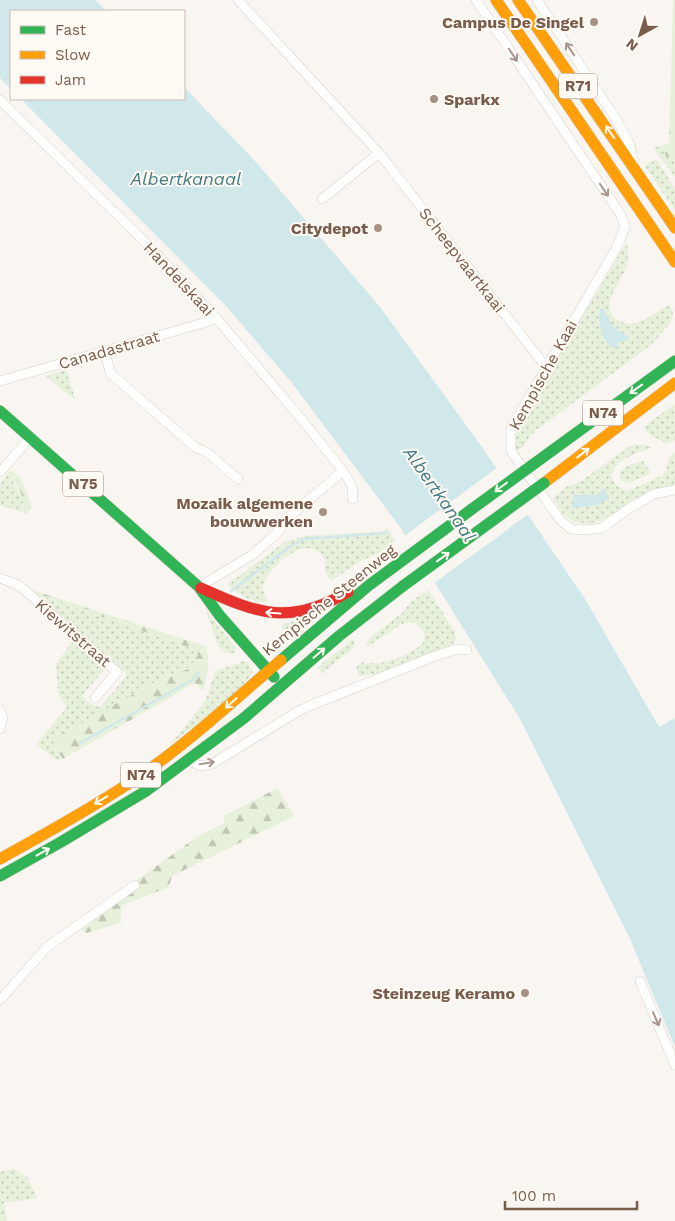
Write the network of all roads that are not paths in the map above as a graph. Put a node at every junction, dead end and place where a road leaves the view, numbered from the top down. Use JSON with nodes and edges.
{"nodes":[{"id":1,"x":238,"y":0,"type":"edge"},
{"id":2,"x":476,"y":0,"type":"edge"},
{"id":3,"x":496,"y":0,"type":"edge"},
{"id":4,"x":518,"y":0,"type":"edge"},
{"id":5,"x":537,"y":0,"type":"edge"},
{"id":6,"x":0,"y":100,"type":"edge"},
{"id":7,"x":379,"y":153,"type":"junction"},
{"id":8,"x":638,"y":173,"type":"junction"},
{"id":9,"x":322,"y":199,"type":"dead end"},
{"id":10,"x":675,"y":228,"type":"edge"},
{"id":11,"x":675,"y":262,"type":"edge"},
{"id":12,"x":217,"y":319,"type":"junction"},
{"id":13,"x":105,"y":351,"type":"junction"},
{"id":14,"x":675,"y":361,"type":"edge"},
{"id":15,"x":546,"y":368,"type":"junction"},
{"id":16,"x":0,"y":381,"type":"edge"},
{"id":17,"x":675,"y":383,"type":"edge"},
{"id":18,"x":0,"y":411,"type":"edge"},
{"id":19,"x":30,"y":438,"type":"junction"},
{"id":20,"x":343,"y":471,"type":"junction"},
{"id":21,"x":0,"y":472,"type":"edge"},
{"id":22,"x":238,"y":479,"type":"dead end"},
{"id":23,"x":675,"y":490,"type":"edge"},
{"id":24,"x":353,"y":499,"type":"dead end"},
{"id":25,"x":391,"y":569,"type":"junction"},
{"id":26,"x":0,"y":578,"type":"edge"},
{"id":27,"x":200,"y":587,"type":"junction"},
{"id":28,"x":467,"y":650,"type":"dead end"},
{"id":29,"x":268,"y":670,"type":"junction"},
{"id":30,"x":282,"y":685,"type":"junction"},
{"id":31,"x":95,"y":698,"type":"dead end"},
{"id":32,"x":0,"y":711,"type":"edge"},
{"id":33,"x":0,"y":729,"type":"edge"},
{"id":34,"x":219,"y":736,"type":"junction"},
{"id":35,"x":178,"y":747,"type":"junction"},
{"id":36,"x":226,"y":756,"type":"junction"},
{"id":37,"x":187,"y":760,"type":"junction"},
{"id":38,"x":0,"y":859,"type":"edge"},
{"id":39,"x":0,"y":876,"type":"edge"},
{"id":40,"x":135,"y":885,"type":"dead end"},
{"id":41,"x":640,"y":981,"type":"dead end"},
{"id":42,"x":0,"y":1000,"type":"edge"},
{"id":43,"x":675,"y":1065,"type":"edge"}],
"edges":[{"from":1,"to":7,"type":"street","name":"Scheepvaartkaai"},
{"from":2,"to":15,"type":"street","name":"Kempische Kaai","one_way":true},
{"from":3,"to":11,"type":"main road","number":"R71"},
{"from":8,"to":4,"type":"main road","number":"R71","one_way":true},
{"from":8,"to":5,"type":"street","one_way":true},
{"from":6,"to":12,"type":"street","name":"Handelskaai"},
{"from":7,"to":9,"type":"street"},
{"from":7,"to":15,"type":"street","name":"Scheepvaartkaai"},
{"from":8,"to":10,"type":"main road","number":"R71"},
{"from":12,"to":13,"type":"street","name":"Canadastraat"},
{"from":12,"to":20,"type":"street","name":"Handelskaai"},
{"from":13,"to":16,"type":"street","name":"Canadastraat"},
{"from":13,"to":22,"type":"street"},
{"from":14,"to":25,"type":"main road","name":"Kempische Steenweg","number":"N74","one_way":true,"bridge":true},
{"from":15,"to":23,"type":"street","name":"Kempische Kaai"},
{"from":30,"to":17,"type":"main road","number":"N74","one_way":true,"bridge":true},
{"from":18,"to":19,"type":"main road","number":"N75"},
{"from":19,"to":21,"type":"street"},
{"from":19,"to":27,"type":"main road","number":"N75"},
{"from":20,"to":24,"type":"street","name":"Handelskaai"},
{"from":20,"to":27,"type":"street"},
{"from":25,"to":27,"type":"main road","number":"N75","one_way":true},
{"from":25,"to":29,"type":"main road","name":"Kempische Steenweg","number":"N74"},
{"from":26,"to":31,"type":"street","name":"Kiewitstraat"},
{"from":27,"to":29,"type":"main road","number":"N75"},
{"from":28,"to":36,"type":"street"},
{"from":29,"to":30,"type":"main road","number":"N75"},
{"from":29,"to":35,"type":"main road","name":"Kempische Steenweg","number":"N74","one_way":true},
{"from":30,"to":34,"type":"main road","number":"N74"},
{"from":32,"to":33,"type":"street"},
{"from":34,"to":36,"type":"street"},
{"from":34,"to":37,"type":"main road","number":"N74"},
{"from":35,"to":37,"type":"street"},
{"from":35,"to":38,"type":"main road","name":"Kempische Steenweg","number":"N74","one_way":true},
{"from":37,"to":36,"type":"street","one_way":true},
{"from":39,"to":37,"type":"main road","number":"N74","one_way":true},
{"from":40,"to":42,"type":"street"},
{"from":41,"to":43,"type":"street","one_way":true}]}
